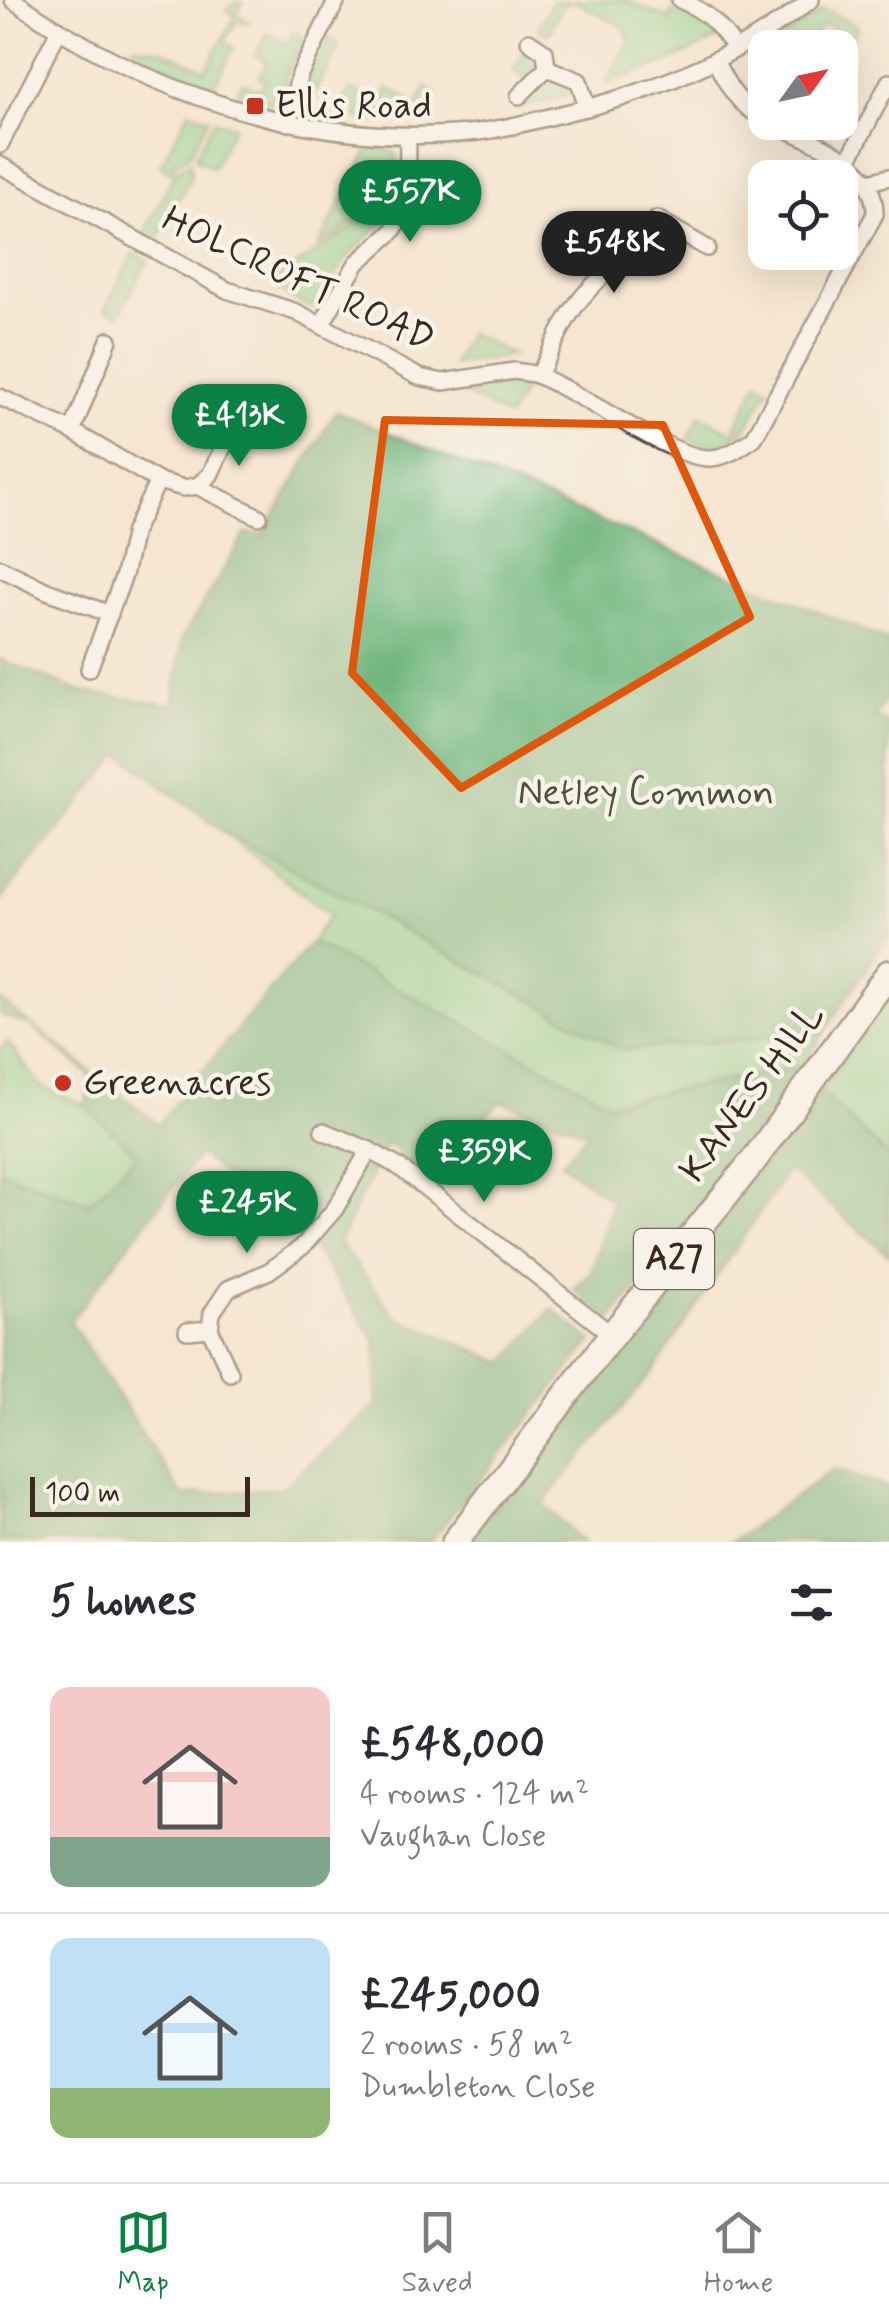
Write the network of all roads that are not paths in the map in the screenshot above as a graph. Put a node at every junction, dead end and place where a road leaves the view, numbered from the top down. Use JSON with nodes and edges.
{"nodes":[{"id":1,"x":13,"y":0,"type":"edge"},
{"id":2,"x":337,"y":0,"type":"edge"},
{"id":3,"x":680,"y":0,"type":"edge"},
{"id":4,"x":811,"y":0,"type":"edge"},
{"id":5,"x":58,"y":32,"type":"junction"},
{"id":6,"x":534,"y":41,"type":"dead end"},
{"id":7,"x":736,"y":50,"type":"junction"},
{"id":8,"x":715,"y":60,"type":"junction"},
{"id":9,"x":547,"y":68,"type":"junction"},
{"id":10,"x":889,"y":82,"type":"edge"},
{"id":11,"x":519,"y":96,"type":"dead end"},
{"id":12,"x":587,"y":108,"type":"junction"},
{"id":13,"x":748,"y":109,"type":"edge"},
{"id":14,"x":288,"y":122,"type":"junction"},
{"id":15,"x":408,"y":136,"type":"junction"},
{"id":16,"x":806,"y":140,"type":"edge"},
{"id":17,"x":0,"y":145,"type":"edge"},
{"id":18,"x":844,"y":160,"type":"edge"},
{"id":19,"x":849,"y":160,"type":"edge"},
{"id":20,"x":0,"y":165,"type":"edge"},
{"id":21,"x":858,"y":168,"type":"edge"},
{"id":22,"x":889,"y":177,"type":"edge"},
{"id":23,"x":869,"y":182,"type":"junction"},
{"id":24,"x":707,"y":248,"type":"dead end"},
{"id":25,"x":321,"y":325,"type":"junction"},
{"id":26,"x":109,"y":340,"type":"dead end"},
{"id":27,"x":539,"y":375,"type":"junction"},
{"id":28,"x":0,"y":397,"type":"edge"},
{"id":29,"x":270,"y":419,"type":"dead end"},
{"id":30,"x":72,"y":432,"type":"junction"},
{"id":31,"x":158,"y":482,"type":"junction"},
{"id":32,"x":197,"y":486,"type":"junction"},
{"id":33,"x":259,"y":517,"type":"dead end"},
{"id":34,"x":0,"y":568,"type":"edge"},
{"id":35,"x":110,"y":614,"type":"junction"},
{"id":36,"x":89,"y":670,"type":"dead end"},
{"id":37,"x":889,"y":972,"type":"edge"},
{"id":38,"x":322,"y":1130,"type":"dead end"},
{"id":39,"x":369,"y":1150,"type":"junction"},
{"id":40,"x":210,"y":1329,"type":"junction"},
{"id":41,"x":187,"y":1331,"type":"dead end"},
{"id":42,"x":612,"y":1335,"type":"junction"},
{"id":43,"x":230,"y":1373,"type":"dead end"},
{"id":44,"x":455,"y":1542,"type":"edge"}],
"edges":[{"from":1,"to":5,"type":"street"},
{"from":2,"to":14,"type":"street"},
{"from":3,"to":7,"type":"street"},
{"from":4,"to":7,"type":"street"},
{"from":5,"to":14,"type":"street"},
{"from":5,"to":17,"type":"street"},
{"from":6,"to":9,"type":"street"},
{"from":7,"to":8,"type":"street"},
{"from":8,"to":12,"type":"street"},
{"from":8,"to":13,"type":"street"},
{"from":9,"to":11,"type":"street"},
{"from":9,"to":12,"type":"street"},
{"from":10,"to":19,"type":"street"},
{"from":12,"to":15,"type":"street"},
{"from":14,"to":15,"type":"street"},
{"from":15,"to":25,"type":"street"},
{"from":16,"to":18,"type":"street"},
{"from":20,"to":25,"type":"street","name":"HOLCROFT ROAD"},
{"from":21,"to":23,"type":"street"},
{"from":22,"to":23,"type":"street"},
{"from":23,"to":27,"type":"street","name":"HOLCROFT ROAD"},
{"from":24,"to":27,"type":"street"},
{"from":25,"to":27,"type":"street","name":"HOLCROFT ROAD"},
{"from":26,"to":30,"type":"street"},
{"from":28,"to":30,"type":"street"},
{"from":29,"to":32,"type":"street"},
{"from":30,"to":31,"type":"street"},
{"from":31,"to":32,"type":"street"},
{"from":31,"to":35,"type":"street"},
{"from":32,"to":33,"type":"street"},
{"from":34,"to":35,"type":"street"},
{"from":35,"to":36,"type":"street"},
{"from":37,"to":42,"type":"main road","name":"KANES HILL","number":"A27"},
{"from":38,"to":39,"type":"street"},
{"from":39,"to":40,"type":"street"},
{"from":39,"to":42,"type":"street"},
{"from":40,"to":41,"type":"street"},
{"from":40,"to":43,"type":"street"},
{"from":42,"to":44,"type":"main road","name":"KANES HILL","number":"A27"}]}
